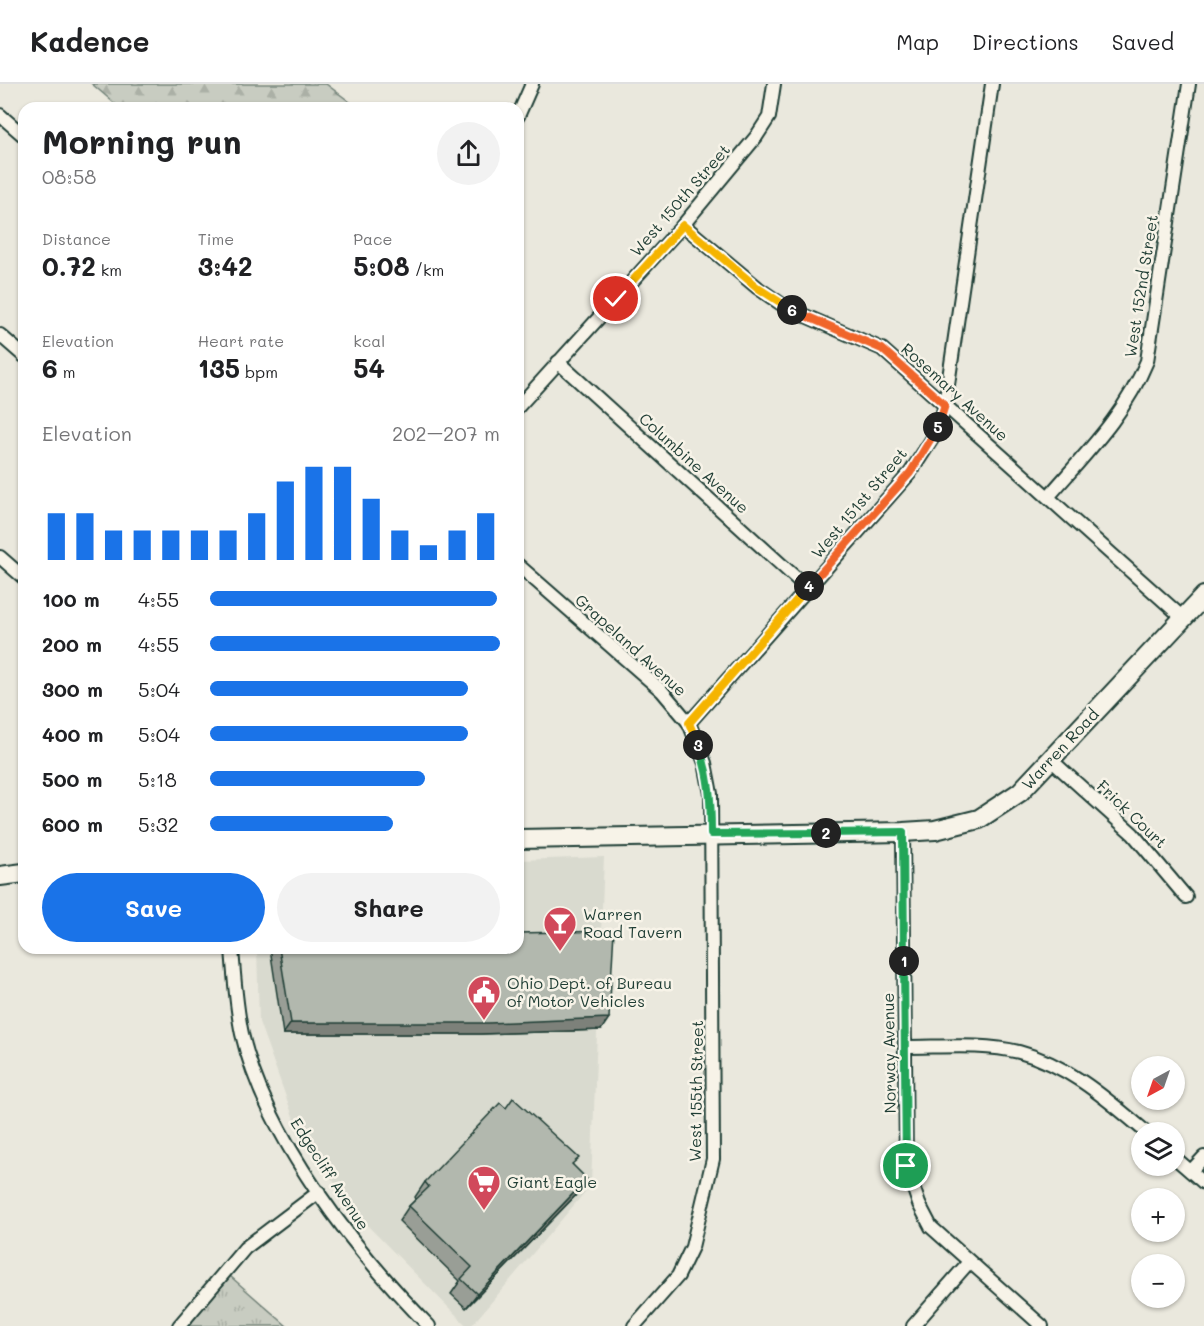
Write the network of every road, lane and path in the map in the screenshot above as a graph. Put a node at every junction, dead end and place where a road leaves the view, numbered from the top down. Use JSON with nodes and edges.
{"nodes":[{"id":1,"x":532,"y":84,"type":"edge"},
{"id":2,"x":774,"y":84,"type":"edge"},
{"id":3,"x":992,"y":84,"type":"edge"},
{"id":4,"x":1189,"y":84,"type":"edge"},
{"id":5,"x":524,"y":102,"type":"edge"},
{"id":6,"x":0,"y":115,"type":"edge"},
{"id":7,"x":18,"y":131,"type":"edge"},
{"id":8,"x":683,"y":225,"type":"junction"},
{"id":9,"x":0,"y":335,"type":"edge"},
{"id":10,"x":18,"y":351,"type":"edge"},
{"id":11,"x":558,"y":362,"type":"junction"},
{"id":12,"x":524,"y":400,"type":"edge"},
{"id":13,"x":945,"y":405,"type":"junction"},
{"id":14,"x":1048,"y":497,"type":"junction"},
{"id":15,"x":0,"y":557,"type":"edge"},
{"id":16,"x":524,"y":570,"type":"edge"},
{"id":17,"x":18,"y":573,"type":"edge"},
{"id":18,"x":807,"y":588,"type":"junction"},
{"id":19,"x":1204,"y":596,"type":"edge"},
{"id":20,"x":1183,"y":618,"type":"junction"},
{"id":21,"x":689,"y":723,"type":"junction"},
{"id":22,"x":1051,"y":760,"type":"junction"},
{"id":23,"x":903,"y":832,"type":"junction"},
{"id":24,"x":711,"y":834,"type":"junction"},
{"id":25,"x":524,"y":839,"type":"edge"},
{"id":26,"x":18,"y":874,"type":"edge"},
{"id":27,"x":0,"y":876,"type":"edge"},
{"id":28,"x":1186,"y":897,"type":"dead end"},
{"id":29,"x":233,"y":954,"type":"edge"},
{"id":30,"x":905,"y":1047,"type":"junction"},
{"id":31,"x":1134,"y":1122,"type":"edge"},
{"id":32,"x":1204,"y":1157,"type":"edge"},
{"id":33,"x":1185,"y":1166,"type":"edge"},
{"id":34,"x":1191,"y":1171,"type":"junction"},
{"id":35,"x":1204,"y":1183,"type":"edge"},
{"id":36,"x":319,"y":1192,"type":"junction"},
{"id":37,"x":969,"y":1262,"type":"junction"},
{"id":38,"x":179,"y":1326,"type":"edge"},
{"id":39,"x":429,"y":1326,"type":"edge"},
{"id":40,"x":634,"y":1326,"type":"edge"},
{"id":41,"x":913,"y":1326,"type":"edge"},
{"id":42,"x":1042,"y":1326,"type":"edge"}],
"edges":[{"from":1,"to":5,"type":"street"},
{"from":2,"to":8,"type":"street","name":"West 150th Street"},
{"from":3,"to":13,"type":"street","name":"West 151st Street"},
{"from":4,"to":14,"type":"street","name":"West 152nd Street"},
{"from":6,"to":7,"type":"street"},
{"from":8,"to":11,"type":"street","name":"West 150th Street"},
{"from":8,"to":13,"type":"street","name":"Rosemary Avenue"},
{"from":9,"to":10,"type":"street"},
{"from":11,"to":12,"type":"street","name":"West 150th Street"},
{"from":11,"to":18,"type":"street","name":"Columbine Avenue"},
{"from":13,"to":14,"type":"street","name":"Rosemary Avenue"},
{"from":13,"to":18,"type":"street","name":"West 151st Street"},
{"from":14,"to":20,"type":"street","name":"Rosemary Avenue"},
{"from":15,"to":17,"type":"street"},
{"from":16,"to":21,"type":"street","name":"Grapeland Avenue"},
{"from":18,"to":21,"type":"street","name":"West 151st Street"},
{"from":19,"to":20,"type":"main road","name":"Warren Road"},
{"from":20,"to":22,"type":"main road","name":"Warren Road"},
{"from":21,"to":24,"type":"street","name":"Grapeland Avenue"},
{"from":22,"to":23,"type":"main road","name":"Warren Road"},
{"from":22,"to":28,"type":"street","name":"Frick Court"},
{"from":23,"to":24,"type":"main road","name":"Warren Road"},
{"from":23,"to":30,"type":"street","name":"Norway Avenue"},
{"from":24,"to":25,"type":"main road","name":"Warren Road"},
{"from":24,"to":40,"type":"street","name":"West 155th Street"},
{"from":26,"to":27,"type":"main road"},
{"from":29,"to":36,"type":"street","name":"Edgecliff Avenue"},
{"from":30,"to":31,"type":"street"},
{"from":30,"to":37,"type":"street","name":"Norway Avenue"},
{"from":32,"to":34,"type":"street"},
{"from":33,"to":34,"type":"street"},
{"from":34,"to":35,"type":"street"},
{"from":36,"to":38,"type":"street"},
{"from":36,"to":39,"type":"street","name":"Edgecliff Avenue"},
{"from":37,"to":41,"type":"street"},
{"from":37,"to":42,"type":"street","name":"Norway Avenue"}]}
